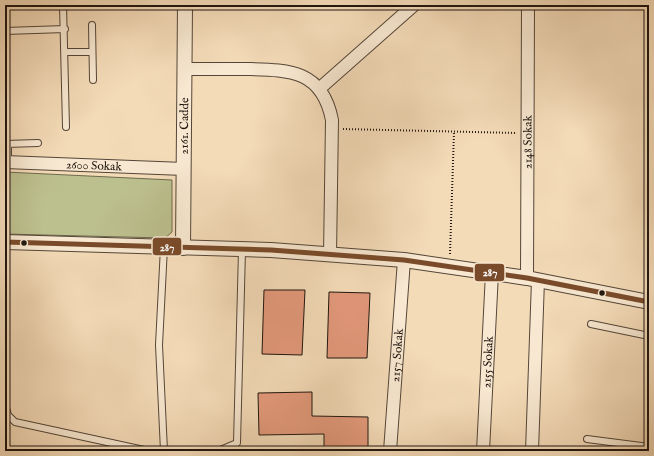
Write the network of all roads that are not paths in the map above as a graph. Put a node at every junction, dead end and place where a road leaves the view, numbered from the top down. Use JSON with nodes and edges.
{"nodes":[{"id":1,"x":63,"y":5,"type":"edge"},
{"id":2,"x":185,"y":5,"type":"edge"},
{"id":3,"x":414,"y":5,"type":"edge"},
{"id":4,"x":528,"y":5,"type":"edge"},
{"id":5,"x":92,"y":25,"type":"dead end"},
{"id":6,"x":65,"y":29,"type":"junction"},
{"id":7,"x":5,"y":31,"type":"edge"},
{"id":8,"x":65,"y":52,"type":"junction"},
{"id":9,"x":92,"y":52,"type":"junction"},
{"id":10,"x":184,"y":69,"type":"junction"},
{"id":11,"x":92,"y":80,"type":"dead end"},
{"id":12,"x":319,"y":89,"type":"junction"},
{"id":13,"x":66,"y":127,"type":"dead end"},
{"id":14,"x":38,"y":143,"type":"dead end"},
{"id":15,"x":7,"y":145,"type":"edge"},
{"id":16,"x":6,"y":162,"type":"edge"},
{"id":17,"x":184,"y":169,"type":"junction"},
{"id":18,"x":5,"y":242,"type":"edge"},
{"id":19,"x":164,"y":247,"type":"junction"},
{"id":20,"x":183,"y":248,"type":"junction"},
{"id":21,"x":242,"y":250,"type":"junction"},
{"id":22,"x":330,"y":255,"type":"junction"},
{"id":23,"x":404,"y":260,"type":"junction"},
{"id":24,"x":492,"y":272,"type":"junction"},
{"id":25,"x":533,"y":279,"type":"junction"},
{"id":26,"x":649,"y":302,"type":"edge"},
{"id":27,"x":591,"y":324,"type":"dead end"},
{"id":28,"x":649,"y":336,"type":"edge"},
{"id":29,"x":5,"y":354,"type":"edge"},
{"id":30,"x":587,"y":439,"type":"dead end"},
{"id":31,"x":649,"y":447,"type":"edge"},
{"id":32,"x":144,"y":450,"type":"dead end"},
{"id":33,"x":164,"y":451,"type":"edge"},
{"id":34,"x":218,"y":451,"type":"edge"},
{"id":35,"x":390,"y":451,"type":"edge"},
{"id":36,"x":483,"y":451,"type":"edge"},
{"id":37,"x":532,"y":451,"type":"edge"}],
"edges":[{"from":1,"to":6,"type":"lane"},
{"from":2,"to":10,"type":"street","name":"2161. Cadde"},
{"from":3,"to":12,"type":"street"},
{"from":4,"to":25,"type":"street","name":"2148 Sokak"},
{"from":5,"to":9,"type":"lane"},
{"from":6,"to":7,"type":"lane"},
{"from":6,"to":8,"type":"lane"},
{"from":8,"to":9,"type":"lane"},
{"from":8,"to":13,"type":"lane"},
{"from":9,"to":11,"type":"lane"},
{"from":10,"to":12,"type":"street"},
{"from":10,"to":17,"type":"street","name":"2161. Cadde"},
{"from":12,"to":22,"type":"street"},
{"from":14,"to":15,"type":"lane"},
{"from":15,"to":16,"type":"lane"},
{"from":16,"to":17,"type":"street","name":"2600 Sokak"},
{"from":17,"to":20,"type":"street","name":"2161. Cadde"},
{"from":18,"to":19,"type":"street"},
{"from":19,"to":20,"type":"street"},
{"from":19,"to":33,"type":"lane"},
{"from":20,"to":21,"type":"street"},
{"from":21,"to":22,"type":"street"},
{"from":21,"to":34,"type":"lane"},
{"from":22,"to":23,"type":"street"},
{"from":23,"to":24,"type":"street"},
{"from":23,"to":35,"type":"street","name":"2157 Sokak"},
{"from":24,"to":25,"type":"street"},
{"from":24,"to":36,"type":"street","name":"2155 Sokak"},
{"from":25,"to":26,"type":"street"},
{"from":25,"to":37,"type":"street","name":"2148 Sokak"},
{"from":27,"to":28,"type":"lane"},
{"from":29,"to":32,"type":"lane"},
{"from":30,"to":31,"type":"lane"}]}
